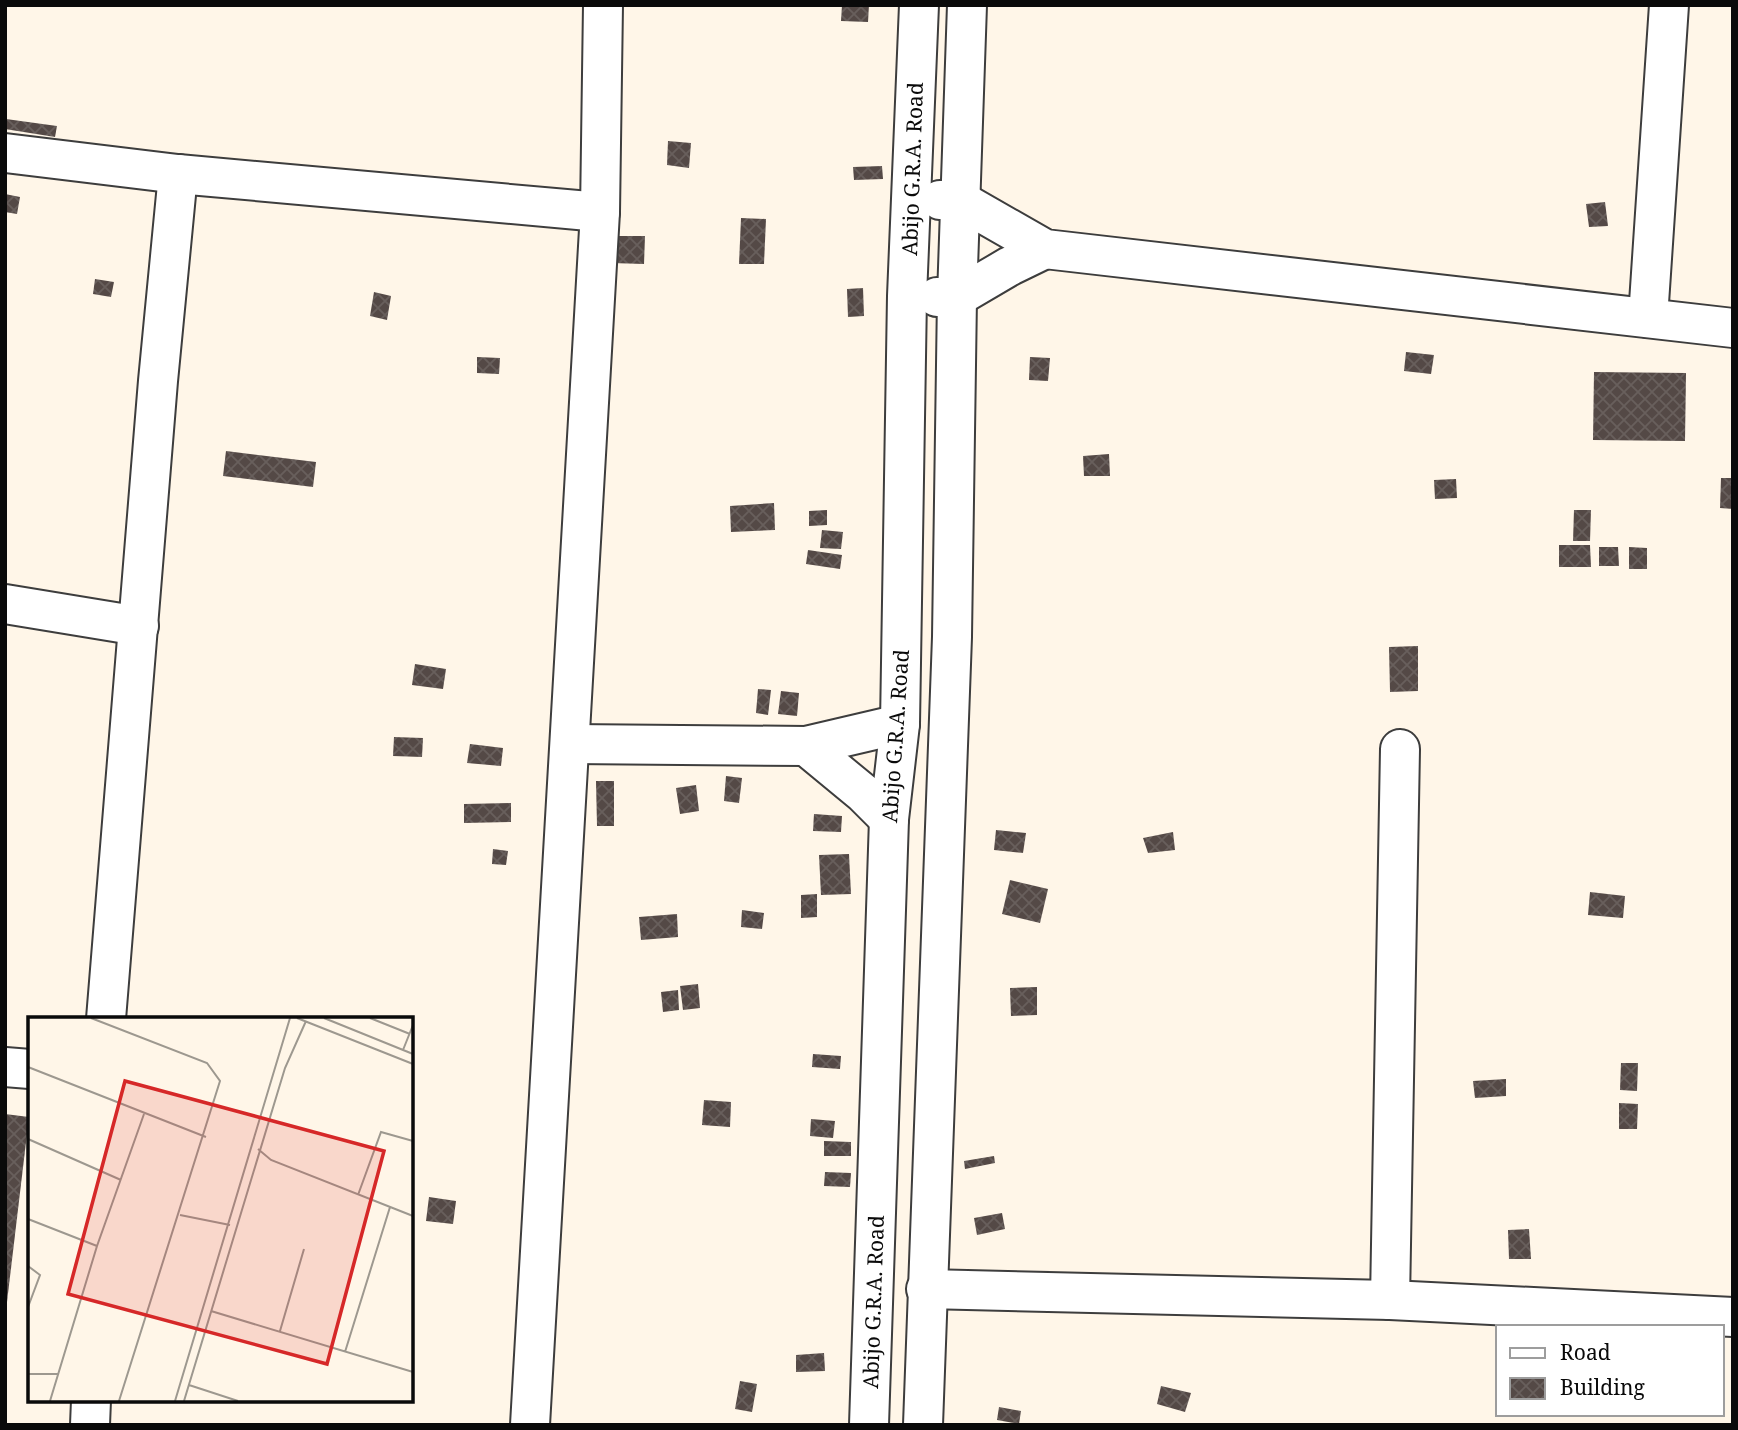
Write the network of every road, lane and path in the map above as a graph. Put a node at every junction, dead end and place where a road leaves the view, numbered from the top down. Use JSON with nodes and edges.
{"nodes":[{"id":1,"x":603,"y":5,"type":"edge"},
{"id":2,"x":919,"y":5,"type":"edge"},
{"id":3,"x":967,"y":5,"type":"edge"},
{"id":4,"x":1669,"y":5,"type":"edge"},
{"id":5,"x":5,"y":153,"type":"edge"},
{"id":6,"x":178,"y":174,"type":"junction"},
{"id":7,"x":910,"y":198,"type":"junction"},
{"id":8,"x":961,"y":201,"type":"junction"},
{"id":9,"x":600,"y":212,"type":"junction"},
{"id":10,"x":1045,"y":248,"type":"junction"},
{"id":11,"x":906,"y":296,"type":"junction"},
{"id":12,"x":957,"y":297,"type":"junction"},
{"id":13,"x":1648,"y":318,"type":"junction"},
{"id":14,"x":1733,"y":328,"type":"edge"},
{"id":15,"x":5,"y":604,"type":"edge"},
{"id":16,"x":139,"y":626,"type":"junction"},
{"id":17,"x":900,"y":724,"type":"junction"},
{"id":18,"x":571,"y":744,"type":"junction"},
{"id":19,"x":806,"y":746,"type":"junction"},
{"id":20,"x":1400,"y":749,"type":"dead end"},
{"id":21,"x":890,"y":819,"type":"junction"},
{"id":22,"x":106,"y":1017,"type":"edge"},
{"id":23,"x":5,"y":1067,"type":"edge"},
{"id":24,"x":28,"y":1069,"type":"edge"},
{"id":25,"x":926,"y":1289,"type":"junction"},
{"id":26,"x":1390,"y":1300,"type":"junction"},
{"id":27,"x":1733,"y":1317,"type":"edge"},
{"id":28,"x":91,"y":1402,"type":"edge"},
{"id":29,"x":90,"y":1425,"type":"edge"},
{"id":30,"x":530,"y":1425,"type":"edge"},
{"id":31,"x":869,"y":1425,"type":"edge"},
{"id":32,"x":923,"y":1425,"type":"edge"}],
"edges":[{"from":1,"to":9,"type":"street"},
{"from":2,"to":7,"type":"street","name":"Abijo G.R.A. Road"},
{"from":3,"to":8,"type":"street"},
{"from":4,"to":13,"type":"street"},
{"from":5,"to":6,"type":"street"},
{"from":6,"to":9,"type":"street"},
{"from":6,"to":16,"type":"street"},
{"from":7,"to":8,"type":"street"},
{"from":7,"to":11,"type":"street","name":"Abijo G.R.A. Road"},
{"from":8,"to":10,"type":"street"},
{"from":8,"to":12,"type":"street"},
{"from":9,"to":18,"type":"street"},
{"from":10,"to":12,"type":"street"},
{"from":10,"to":13,"type":"street"},
{"from":11,"to":12,"type":"street"},
{"from":11,"to":17,"type":"street","name":"Abijo G.R.A. Road"},
{"from":12,"to":25,"type":"street"},
{"from":13,"to":14,"type":"street"},
{"from":15,"to":16,"type":"street"},
{"from":16,"to":22,"type":"street"},
{"from":17,"to":19,"type":"street"},
{"from":17,"to":21,"type":"street","name":"Abijo G.R.A. Road"},
{"from":18,"to":19,"type":"street"},
{"from":18,"to":30,"type":"street"},
{"from":19,"to":21,"type":"street"},
{"from":20,"to":26,"type":"street"},
{"from":21,"to":31,"type":"street","name":"Abijo G.R.A. Road"},
{"from":23,"to":24,"type":"street"},
{"from":25,"to":26,"type":"street"},
{"from":25,"to":32,"type":"street"},
{"from":26,"to":27,"type":"street"},
{"from":28,"to":29,"type":"street"}]}
